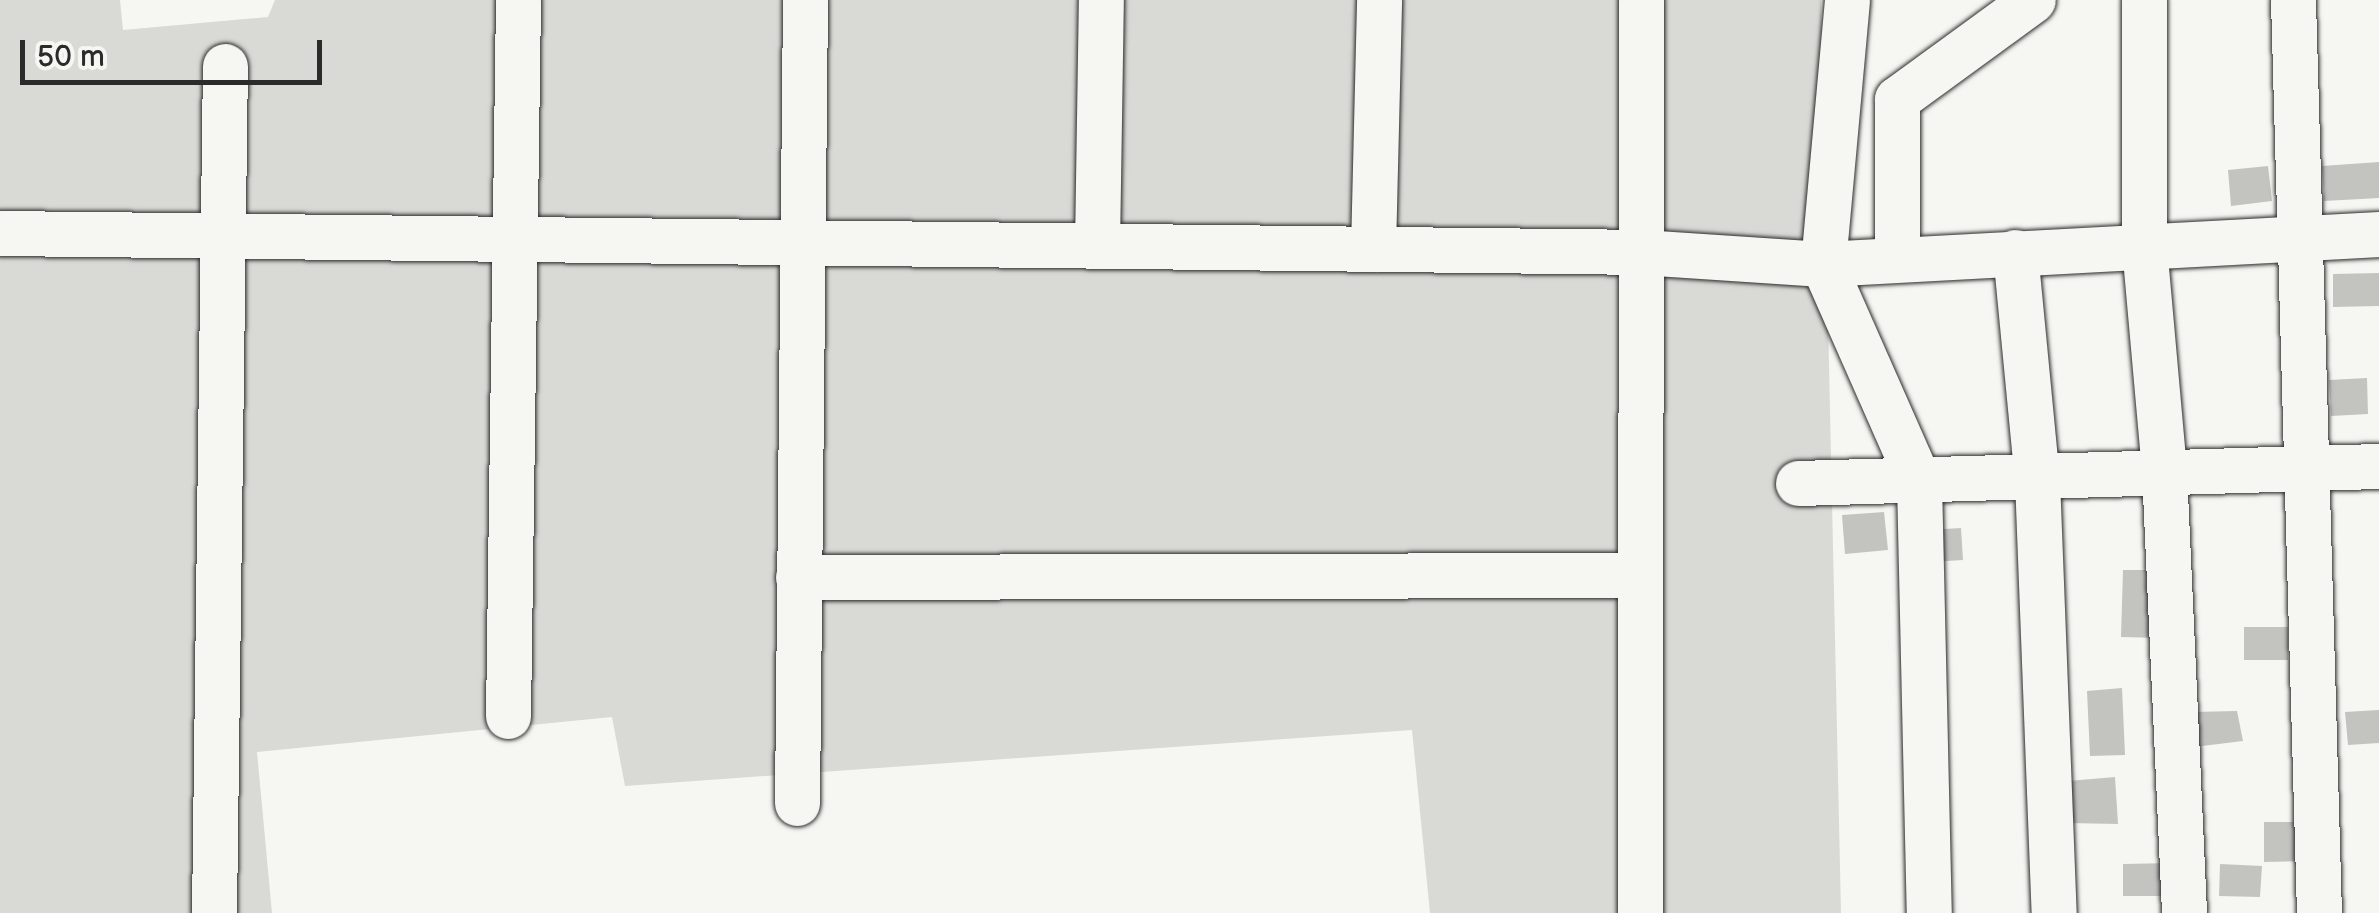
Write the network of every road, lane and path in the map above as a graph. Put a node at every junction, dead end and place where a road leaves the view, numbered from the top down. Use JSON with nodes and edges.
{"nodes":[{"id":1,"x":518,"y":0,"type":"edge"},
{"id":2,"x":805,"y":0,"type":"edge"},
{"id":3,"x":1101,"y":0,"type":"edge"},
{"id":4,"x":1380,"y":0,"type":"edge"},
{"id":5,"x":1641,"y":0,"type":"edge"},
{"id":6,"x":1847,"y":0,"type":"edge"},
{"id":7,"x":2033,"y":0,"type":"edge"},
{"id":8,"x":2144,"y":0,"type":"edge"},
{"id":9,"x":2293,"y":0,"type":"edge"},
{"id":10,"x":225,"y":66,"type":"dead end"},
{"id":11,"x":0,"y":233,"type":"edge"},
{"id":12,"x":2379,"y":234,"type":"edge"},
{"id":13,"x":221,"y":236,"type":"junction"},
{"id":14,"x":2299,"y":236,"type":"junction"},
{"id":15,"x":515,"y":240,"type":"junction"},
{"id":16,"x":805,"y":242,"type":"junction"},
{"id":17,"x":1097,"y":246,"type":"junction"},
{"id":18,"x":2144,"y":246,"type":"junction"},
{"id":19,"x":1373,"y":249,"type":"junction"},
{"id":20,"x":1641,"y":252,"type":"junction"},
{"id":21,"x":2016,"y":252,"type":"junction"},
{"id":22,"x":1898,"y":259,"type":"junction"},
{"id":23,"x":1823,"y":264,"type":"junction"},
{"id":24,"x":2379,"y":466,"type":"edge"},
{"id":25,"x":2309,"y":470,"type":"junction"},
{"id":26,"x":2164,"y":471,"type":"junction"},
{"id":27,"x":2037,"y":480,"type":"junction"},
{"id":28,"x":1919,"y":482,"type":"junction"},
{"id":29,"x":1798,"y":483,"type":"dead end"},
{"id":30,"x":1640,"y":574,"type":"junction"},
{"id":31,"x":798,"y":576,"type":"junction"},
{"id":32,"x":508,"y":716,"type":"dead end"},
{"id":33,"x":797,"y":803,"type":"dead end"},
{"id":34,"x":214,"y":913,"type":"edge"},
{"id":35,"x":1640,"y":913,"type":"edge"},
{"id":36,"x":1929,"y":913,"type":"edge"},
{"id":37,"x":2054,"y":913,"type":"edge"},
{"id":38,"x":2184,"y":913,"type":"edge"},
{"id":39,"x":2319,"y":913,"type":"edge"}],
"edges":[{"from":1,"to":15,"type":"street"},
{"from":2,"to":16,"type":"street"},
{"from":3,"to":17,"type":"street"},
{"from":4,"to":19,"type":"street"},
{"from":5,"to":20,"type":"street"},
{"from":6,"to":23,"type":"street"},
{"from":7,"to":22,"type":"street"},
{"from":8,"to":18,"type":"street"},
{"from":9,"to":14,"type":"street"},
{"from":10,"to":13,"type":"street"},
{"from":11,"to":13,"type":"street"},
{"from":12,"to":14,"type":"street"},
{"from":13,"to":15,"type":"street"},
{"from":13,"to":34,"type":"street"},
{"from":14,"to":18,"type":"street"},
{"from":14,"to":25,"type":"street"},
{"from":15,"to":16,"type":"street"},
{"from":15,"to":32,"type":"street"},
{"from":16,"to":17,"type":"street"},
{"from":16,"to":31,"type":"street"},
{"from":17,"to":19,"type":"street"},
{"from":18,"to":21,"type":"street"},
{"from":18,"to":26,"type":"street"},
{"from":19,"to":20,"type":"street"},
{"from":20,"to":23,"type":"street"},
{"from":20,"to":30,"type":"street"},
{"from":21,"to":22,"type":"street"},
{"from":21,"to":27,"type":"street"},
{"from":22,"to":23,"type":"street"},
{"from":23,"to":28,"type":"street"},
{"from":24,"to":25,"type":"street"},
{"from":25,"to":26,"type":"street"},
{"from":25,"to":39,"type":"street"},
{"from":26,"to":27,"type":"street"},
{"from":26,"to":38,"type":"street"},
{"from":27,"to":28,"type":"street"},
{"from":27,"to":37,"type":"street"},
{"from":28,"to":29,"type":"street"},
{"from":28,"to":36,"type":"street"},
{"from":30,"to":31,"type":"street"},
{"from":30,"to":35,"type":"street"},
{"from":31,"to":33,"type":"street"}]}
